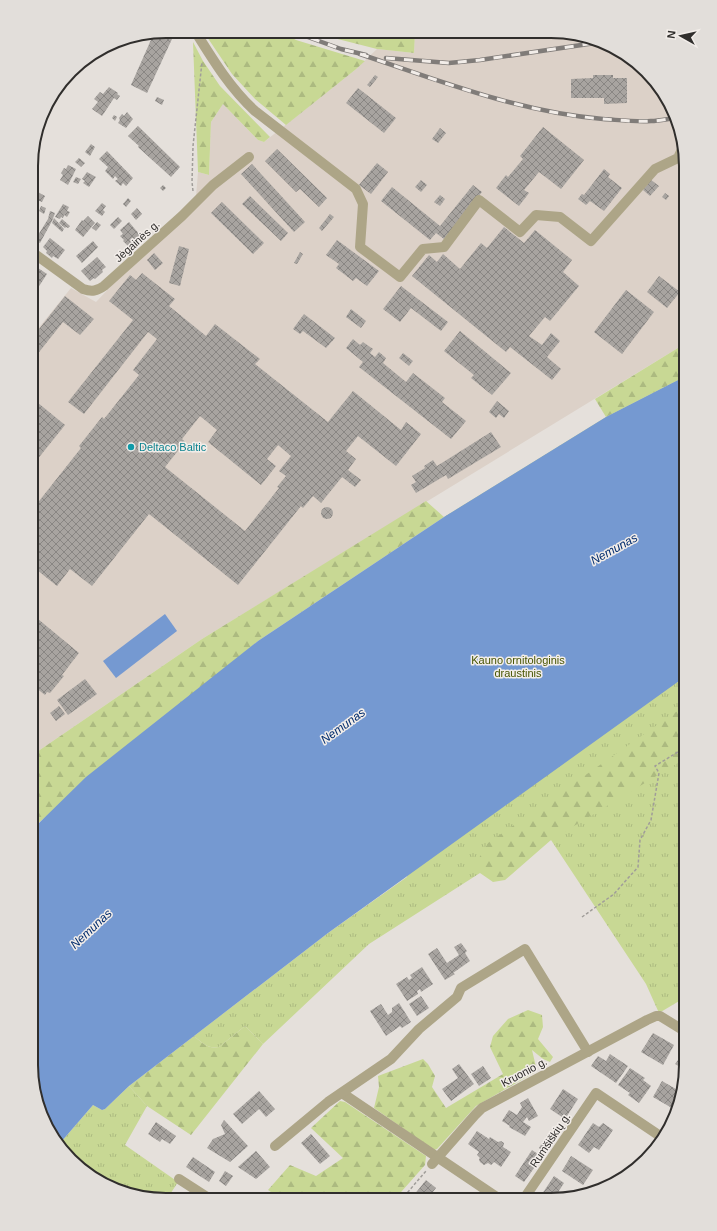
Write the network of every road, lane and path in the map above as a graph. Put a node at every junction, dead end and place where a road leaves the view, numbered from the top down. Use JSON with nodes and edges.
{"nodes":[{"id":1,"x":199,"y":38,"type":"edge"},
{"id":2,"x":204,"y":47,"type":"junction"},
{"id":3,"x":249,"y":157,"type":"dead end"},
{"id":4,"x":678,"y":157,"type":"edge"},
{"id":5,"x":194,"y":203,"type":"junction"},
{"id":6,"x":38,"y":256,"type":"edge"},
{"id":7,"x":679,"y":751,"type":"edge"},
{"id":8,"x":582,"y":917,"type":"dead end"},
{"id":9,"x":679,"y":1028,"type":"edge"},
{"id":10,"x":588,"y":1052,"type":"junction"},
{"id":11,"x":342,"y":1093,"type":"junction"},
{"id":12,"x":658,"y":1135,"type":"edge"},
{"id":13,"x":275,"y":1146,"type":"dead end"},
{"id":14,"x":435,"y":1161,"type":"junction"},
{"id":15,"x":179,"y":1179,"type":"dead end"},
{"id":16,"x":201,"y":1193,"type":"edge"},
{"id":17,"x":407,"y":1193,"type":"edge"},
{"id":18,"x":489,"y":1193,"type":"edge"},
{"id":19,"x":528,"y":1193,"type":"edge"}],
"edges":[{"from":1,"to":2,"type":"street"},
{"from":2,"to":4,"type":"street"},
{"from":2,"to":5,"type":"path"},
{"from":3,"to":5,"type":"street","name":"Jėgainės g."},
{"from":5,"to":6,"type":"street","name":"Jėgainės g."},
{"from":7,"to":8,"type":"path"},
{"from":9,"to":10,"type":"street","name":"Kruonio g."},
{"from":10,"to":11,"type":"street"},
{"from":10,"to":14,"type":"street","name":"Kruonio g."},
{"from":11,"to":13,"type":"street"},
{"from":11,"to":14,"type":"street"},
{"from":12,"to":19,"type":"street","name":"Rumšiškių g."},
{"from":14,"to":17,"type":"path"},
{"from":14,"to":18,"type":"street"},
{"from":15,"to":16,"type":"street"}]}
